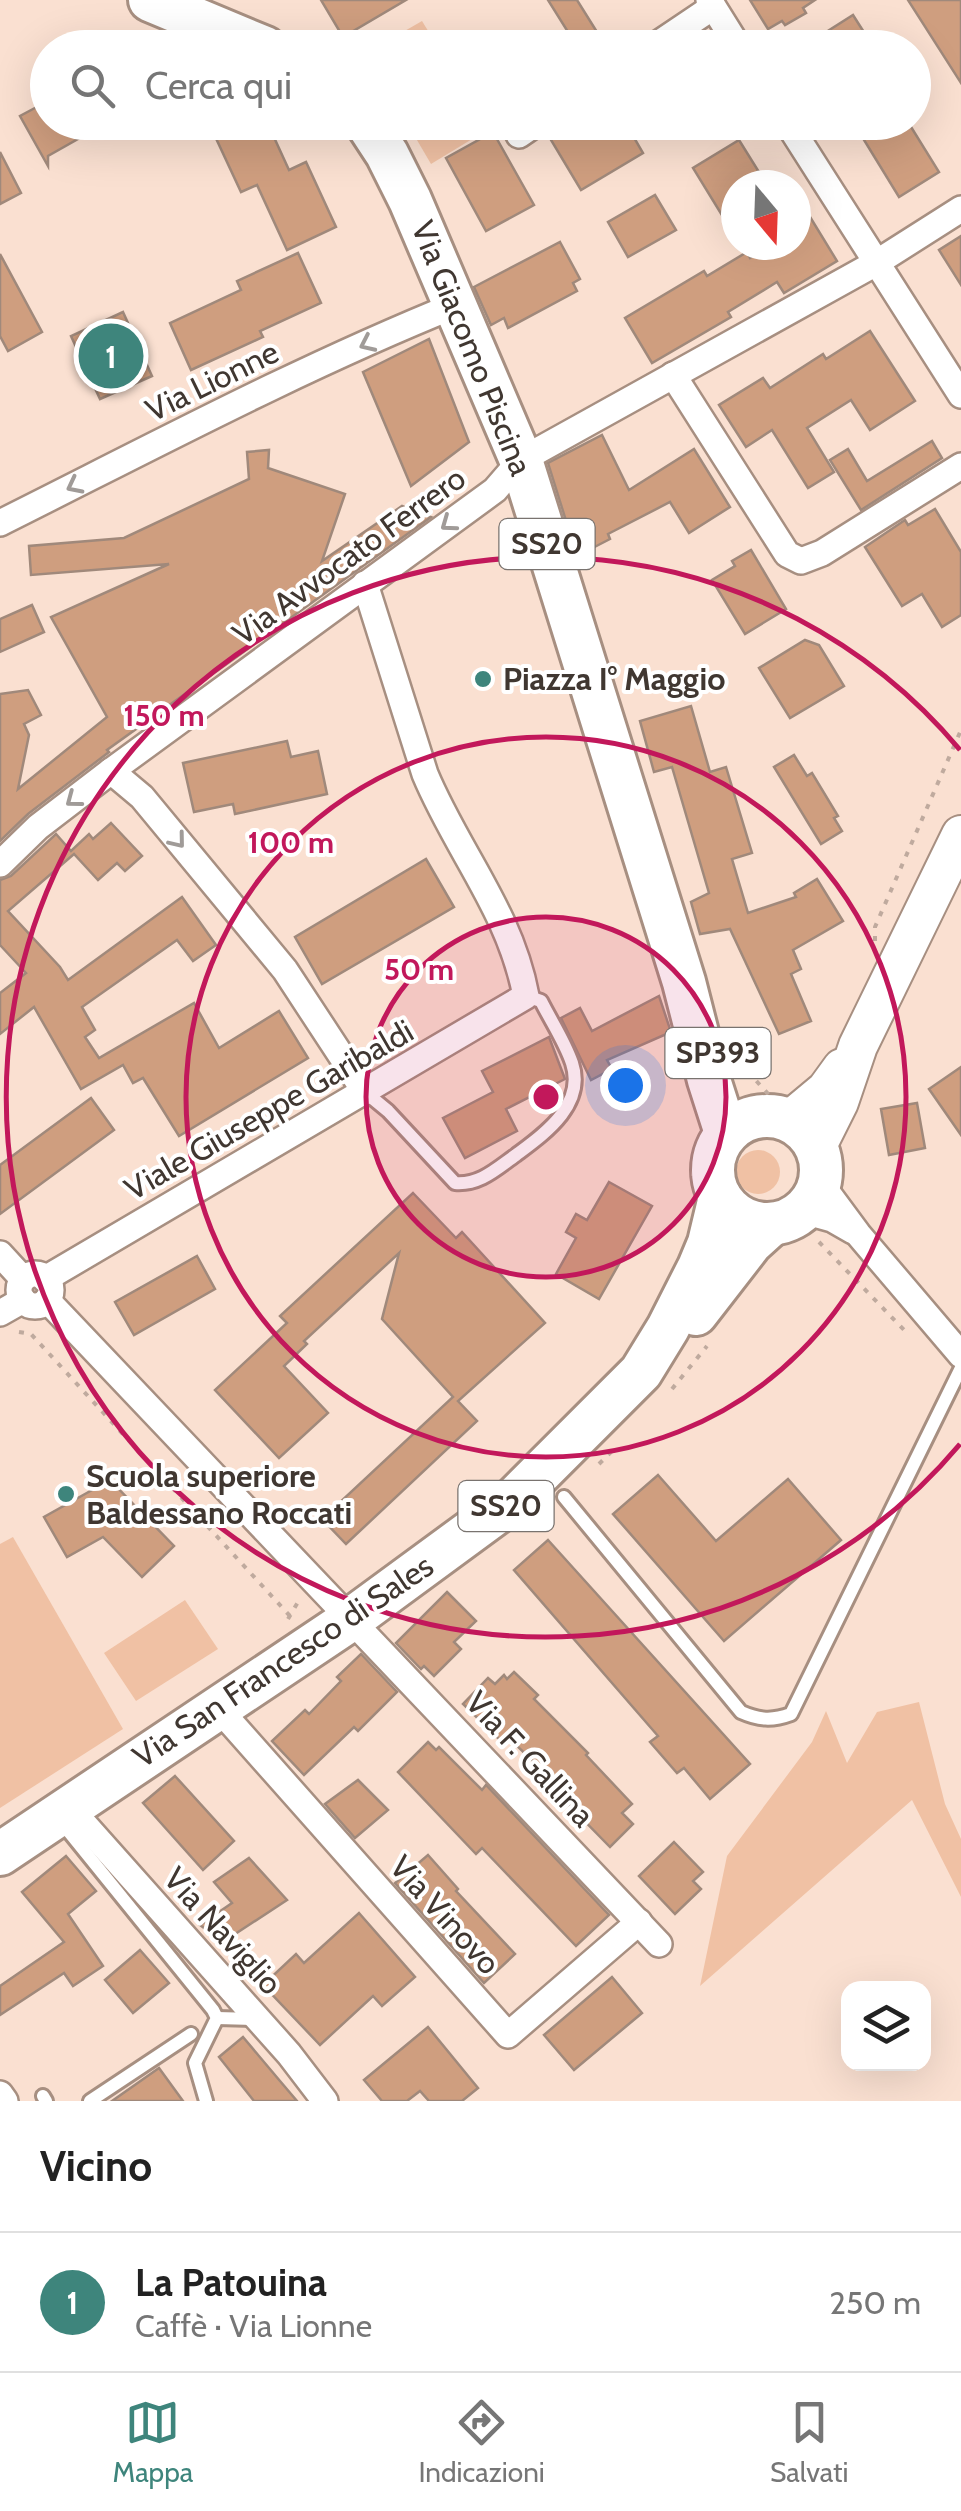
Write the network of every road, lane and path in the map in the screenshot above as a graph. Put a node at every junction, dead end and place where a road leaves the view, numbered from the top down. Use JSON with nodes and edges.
{"nodes":[{"id":1,"x":150,"y":0,"type":"edge"},
{"id":2,"x":711,"y":3,"type":"edge"},
{"id":3,"x":222,"y":30,"type":"edge"},
{"id":4,"x":676,"y":30,"type":"edge"},
{"id":5,"x":728,"y":30,"type":"edge"},
{"id":6,"x":378,"y":140,"type":"edge"},
{"id":7,"x":798,"y":140,"type":"edge"},
{"id":8,"x":961,"y":210,"type":"edge"},
{"id":9,"x":876,"y":263,"type":"junction"},
{"id":10,"x":456,"y":305,"type":"junction"},
{"id":11,"x":674,"y":375,"type":"junction"},
{"id":12,"x":961,"y":395,"type":"edge"},
{"id":13,"x":520,"y":460,"type":"junction"},
{"id":14,"x":961,"y":466,"type":"edge"},
{"id":15,"x":0,"y":523,"type":"edge"},
{"id":16,"x":365,"y":584,"type":"junction"},
{"id":17,"x":111,"y":771,"type":"junction"},
{"id":18,"x":961,"y":835,"type":"edge"},
{"id":19,"x":0,"y":864,"type":"edge"},
{"id":20,"x":684,"y":982,"type":"junction"},
{"id":21,"x":526,"y":996,"type":"junction"},
{"id":22,"x":365,"y":1092,"type":"junction"},
{"id":23,"x":726,"y":1133,"type":"junction"},
{"id":24,"x":797,"y":1176,"type":"junction"},
{"id":25,"x":720,"y":1197,"type":"junction"},
{"id":26,"x":0,"y":1254,"type":"edge"},
{"id":27,"x":26,"y":1301,"type":"edge"},
{"id":28,"x":910,"y":1336,"type":"dead end"},
{"id":29,"x":711,"y":1342,"type":"dead end"},
{"id":30,"x":961,"y":1355,"type":"edge"},
{"id":31,"x":961,"y":1368,"type":"edge"},
{"id":32,"x":652,"y":1386,"type":"junction"},
{"id":33,"x":616,"y":1448,"type":"dead end"},
{"id":34,"x":564,"y":1497,"type":"joint"},
{"id":35,"x":290,"y":1616,"type":"dead end"},
{"id":36,"x":353,"y":1618,"type":"junction"},
{"id":37,"x":218,"y":1708,"type":"junction"},
{"id":38,"x":63,"y":1812,"type":"junction"},
{"id":39,"x":0,"y":1854,"type":"edge"},
{"id":40,"x":639,"y":1922,"type":"junction"},
{"id":41,"x":659,"y":1944,"type":"dead end"},
{"id":42,"x":216,"y":2018,"type":"junction"},
{"id":43,"x":258,"y":2019,"type":"junction"},
{"id":44,"x":191,"y":2034,"type":"dead end"},
{"id":45,"x":0,"y":2094,"type":"edge"},
{"id":46,"x":4,"y":2101,"type":"edge"},
{"id":47,"x":90,"y":2101,"type":"edge"},
{"id":48,"x":206,"y":2101,"type":"edge"},
{"id":49,"x":325,"y":2101,"type":"edge"}],
"edges":[{"from":1,"to":3,"type":"main road"},
{"from":2,"to":4,"type":"street"},
{"from":2,"to":5,"type":"street"},
{"from":6,"to":10,"type":"main road","name":"Via Giacomo Piscina","number":"SS20"},
{"from":7,"to":9,"type":"street"},
{"from":8,"to":9,"type":"street","name":"Via Avvocato Ferrero"},
{"from":9,"to":11,"type":"street","name":"Via Avvocato Ferrero"},
{"from":9,"to":12,"type":"street"},
{"from":10,"to":13,"type":"main road","name":"Via Giacomo Piscina","number":"SS20"},
{"from":10,"to":15,"type":"street","name":"Via Lionne","one_way":true},
{"from":11,"to":13,"type":"street","name":"Via Avvocato Ferrero"},
{"from":11,"to":14,"type":"street"},
{"from":13,"to":16,"type":"street","name":"Via Avvocato Ferrero","one_way":true},
{"from":13,"to":20,"type":"main road","name":"Via Giacomo Piscina","number":"SS20"},
{"from":16,"to":17,"type":"street","name":"Via Avvocato Ferrero"},
{"from":16,"to":21,"type":"street"},
{"from":17,"to":19,"type":"street","name":"Via Avvocato Ferrero","one_way":true},
{"from":17,"to":22,"type":"street","one_way":true},
{"from":18,"to":24,"type":"main road"},
{"from":20,"to":23,"type":"main road","name":"Via Giacomo Piscina","number":"SP393"},
{"from":20,"to":24,"type":"main road","name":"Via Giacomo Piscina","number":"SP393"},
{"from":21,"to":22,"type":"street","name":"Viale Giuseppe Garibaldi"},
{"from":21,"to":22,"type":"lane"},
{"from":22,"to":27,"type":"street","name":"Viale Giuseppe Garibaldi"},
{"from":23,"to":24,"type":"main road"},
{"from":23,"to":25,"type":"main road","name":"Via San Francesco di Sales"},
{"from":24,"to":25,"type":"main road"},
{"from":24,"to":28,"type":"path"},
{"from":24,"to":30,"type":"street"},
{"from":24,"to":32,"type":"main road","name":"Via San Francesco di Sales","number":"SS20"},
{"from":25,"to":32,"type":"main road","name":"Via San Francesco di Sales","number":"SS20"},
{"from":26,"to":27,"type":"street","name":"Via F. Gallina"},
{"from":27,"to":35,"type":"path"},
{"from":27,"to":36,"type":"street","name":"Via F. Gallina"},
{"from":29,"to":32,"type":"path"},
{"from":31,"to":34,"type":"lane"},
{"from":32,"to":36,"type":"main road","name":"Via San Francesco di Sales","number":"SS20"},
{"from":33,"to":34,"type":"path"},
{"from":36,"to":37,"type":"main road","name":"Via San Francesco di Sales","number":"SS20"},
{"from":36,"to":40,"type":"street","name":"Via F. Gallina"},
{"from":37,"to":38,"type":"main road","name":"Via San Francesco di Sales","number":"SS20"},
{"from":37,"to":40,"type":"street","name":"Via Vinovo"},
{"from":38,"to":39,"type":"main road","name":"Via San Francesco di Sales","number":"SS20"},
{"from":38,"to":42,"type":"lane"},
{"from":38,"to":43,"type":"street","name":"Via Naviglio"},
{"from":40,"to":41,"type":"street","name":"Via F. Gallina"},
{"from":42,"to":43,"type":"lane"},
{"from":42,"to":48,"type":"lane"},
{"from":43,"to":49,"type":"street","name":"Via Naviglio"},
{"from":44,"to":47,"type":"lane"},
{"from":45,"to":46,"type":"street"}]}
